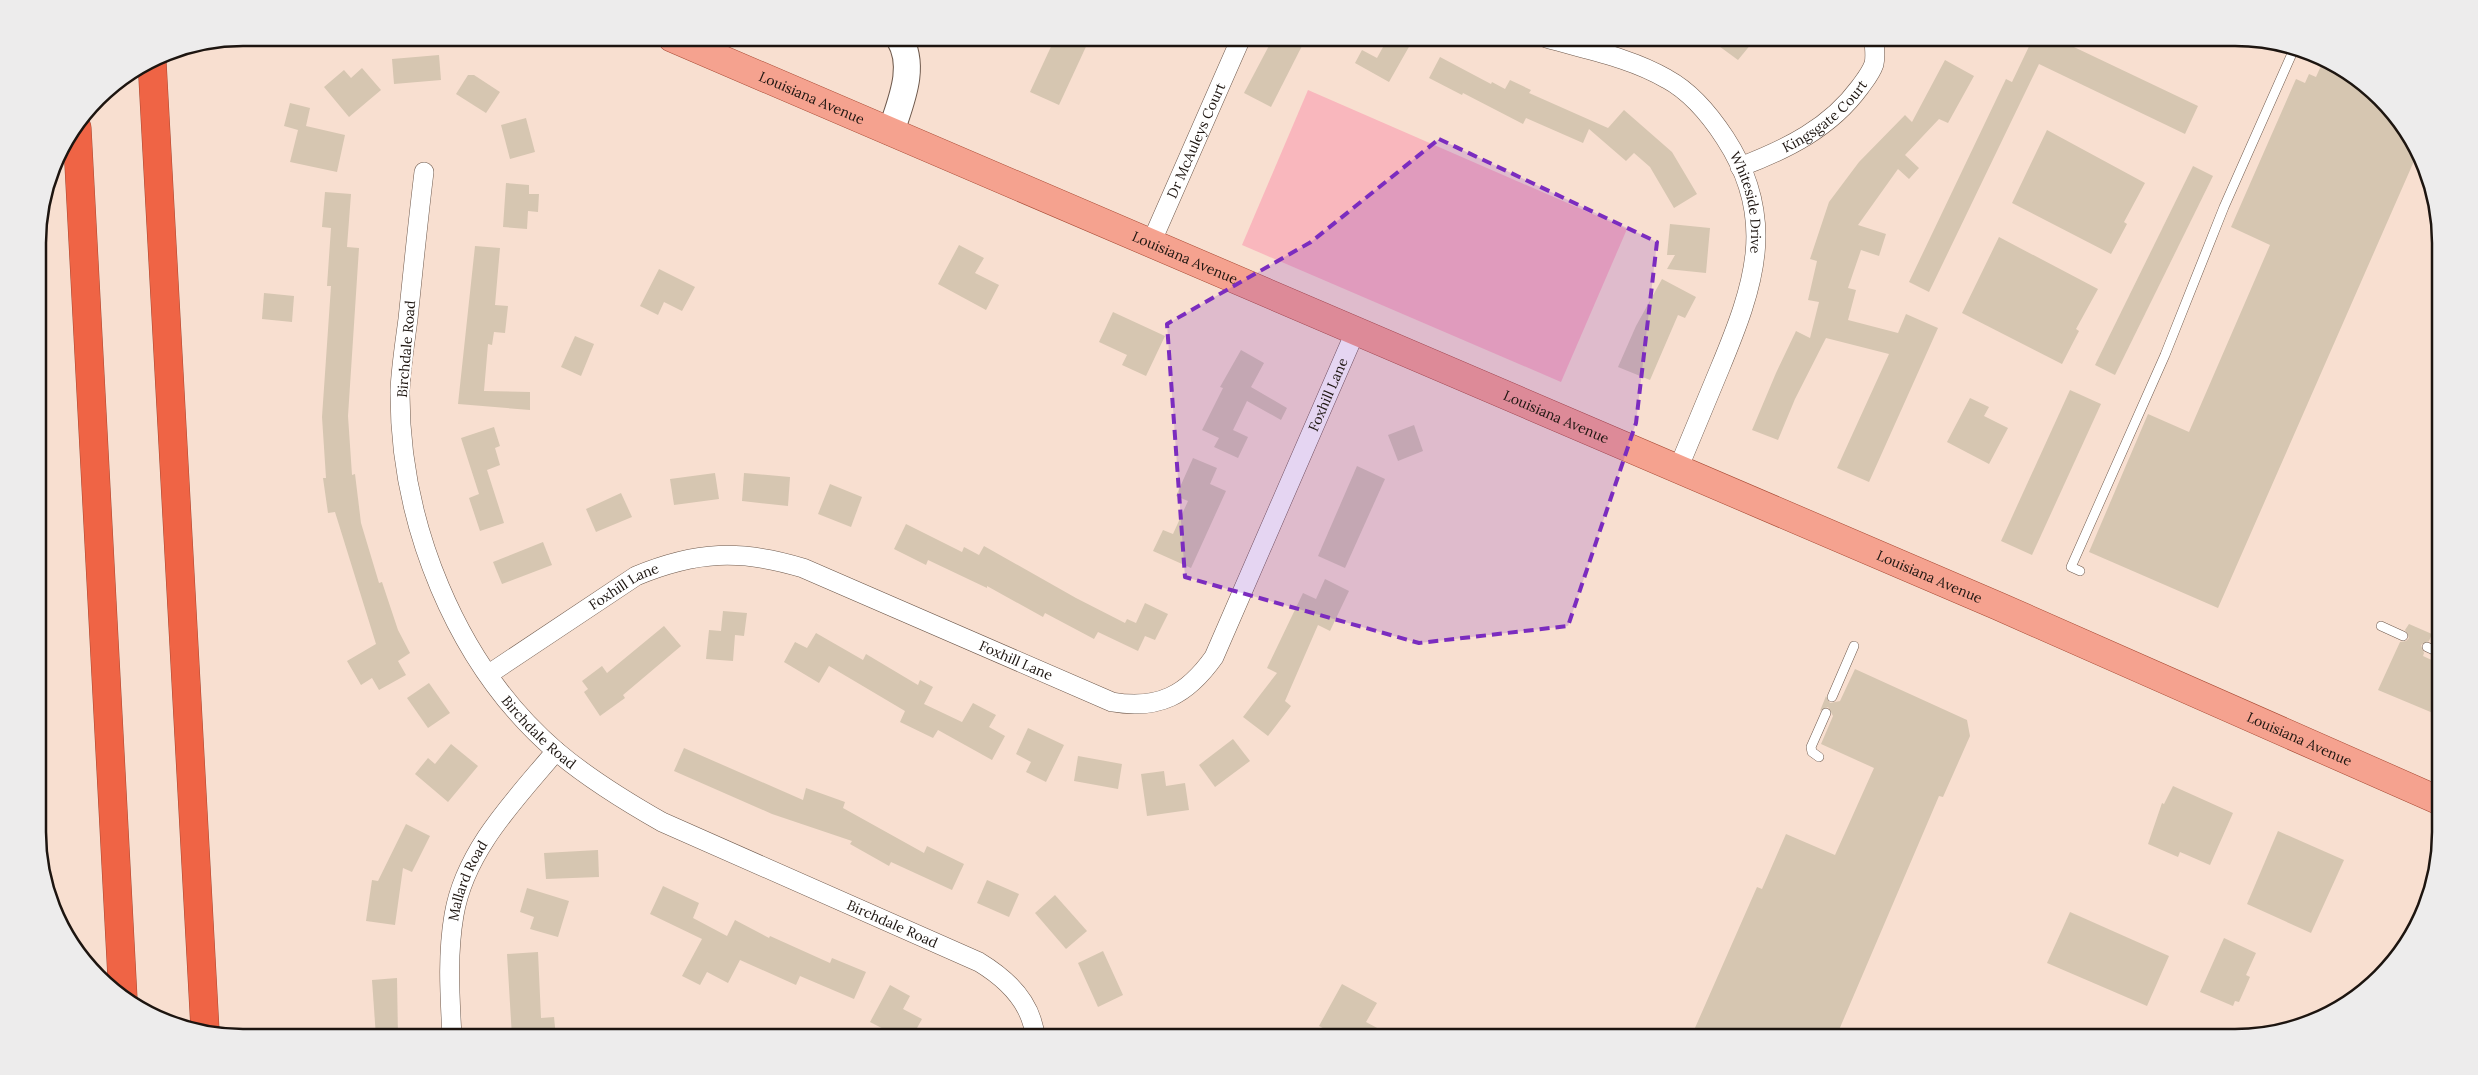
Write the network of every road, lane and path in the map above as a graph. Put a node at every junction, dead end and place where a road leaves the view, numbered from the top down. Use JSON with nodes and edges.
{"nodes":[{"id":1,"x":691,"y":46,"type":"edge"},
{"id":2,"x":903,"y":46,"type":"edge"},
{"id":3,"x":1237,"y":46,"type":"edge"},
{"id":4,"x":1576,"y":46,"type":"edge"},
{"id":5,"x":1874,"y":46,"type":"edge"},
{"id":6,"x":2291,"y":55,"type":"edge"},
{"id":7,"x":152,"y":69,"type":"edge"},
{"id":8,"x":891,"y":132,"type":"junction"},
{"id":9,"x":77,"y":137,"type":"edge"},
{"id":10,"x":1740,"y":167,"type":"junction"},
{"id":11,"x":424,"y":172,"type":"dead end"},
{"id":12,"x":1151,"y":243,"type":"junction"},
{"id":13,"x":1356,"y":330,"type":"junction"},
{"id":14,"x":1678,"y":469,"type":"junction"},
{"id":15,"x":2080,"y":571,"type":"dead end"},
{"id":16,"x":2381,"y":626,"type":"dead end"},
{"id":17,"x":2403,"y":636,"type":"dead end"},
{"id":18,"x":1854,"y":646,"type":"dead end"},
{"id":19,"x":2426,"y":647,"type":"dead end"},
{"id":20,"x":2432,"y":650,"type":"edge"},
{"id":21,"x":489,"y":674,"type":"junction"},
{"id":22,"x":1832,"y":697,"type":"dead end"},
{"id":23,"x":1826,"y":713,"type":"dead end"},
{"id":24,"x":556,"y":751,"type":"junction"},
{"id":25,"x":1819,"y":757,"type":"dead end"},
{"id":26,"x":2432,"y":797,"type":"edge"},
{"id":27,"x":122,"y":988,"type":"edge"},
{"id":28,"x":206,"y":1025,"type":"edge"},
{"id":29,"x":452,"y":1029,"type":"edge"},
{"id":30,"x":1034,"y":1029,"type":"edge"}],
"edges":[{"from":1,"to":8,"type":"main road","name":"Louisiana Avenue"},
{"from":2,"to":8,"type":"street"},
{"from":3,"to":12,"type":"street","name":"Dr McAuleys Court"},
{"from":4,"to":10,"type":"street","name":"Whiteside Drive"},
{"from":5,"to":10,"type":"street","name":"Kingsgate Court"},
{"from":6,"to":15,"type":"lane"},
{"from":7,"to":28,"type":"highway"},
{"from":8,"to":12,"type":"main road","name":"Louisiana Avenue"},
{"from":9,"to":27,"type":"highway"},
{"from":10,"to":14,"type":"street","name":"Whiteside Drive"},
{"from":11,"to":21,"type":"street","name":"Birchdale Road"},
{"from":12,"to":13,"type":"main road","name":"Louisiana Avenue"},
{"from":13,"to":14,"type":"main road","name":"Louisiana Avenue"},
{"from":13,"to":21,"type":"street","name":"Foxhill Lane"},
{"from":14,"to":26,"type":"main road","name":"Louisiana Avenue"},
{"from":16,"to":17,"type":"lane"},
{"from":18,"to":22,"type":"lane"},
{"from":19,"to":20,"type":"lane"},
{"from":21,"to":24,"type":"street","name":"Birchdale Road"},
{"from":23,"to":25,"type":"lane"},
{"from":24,"to":29,"type":"street","name":"Mallard Road"},
{"from":24,"to":30,"type":"street","name":"Birchdale Road"}]}
